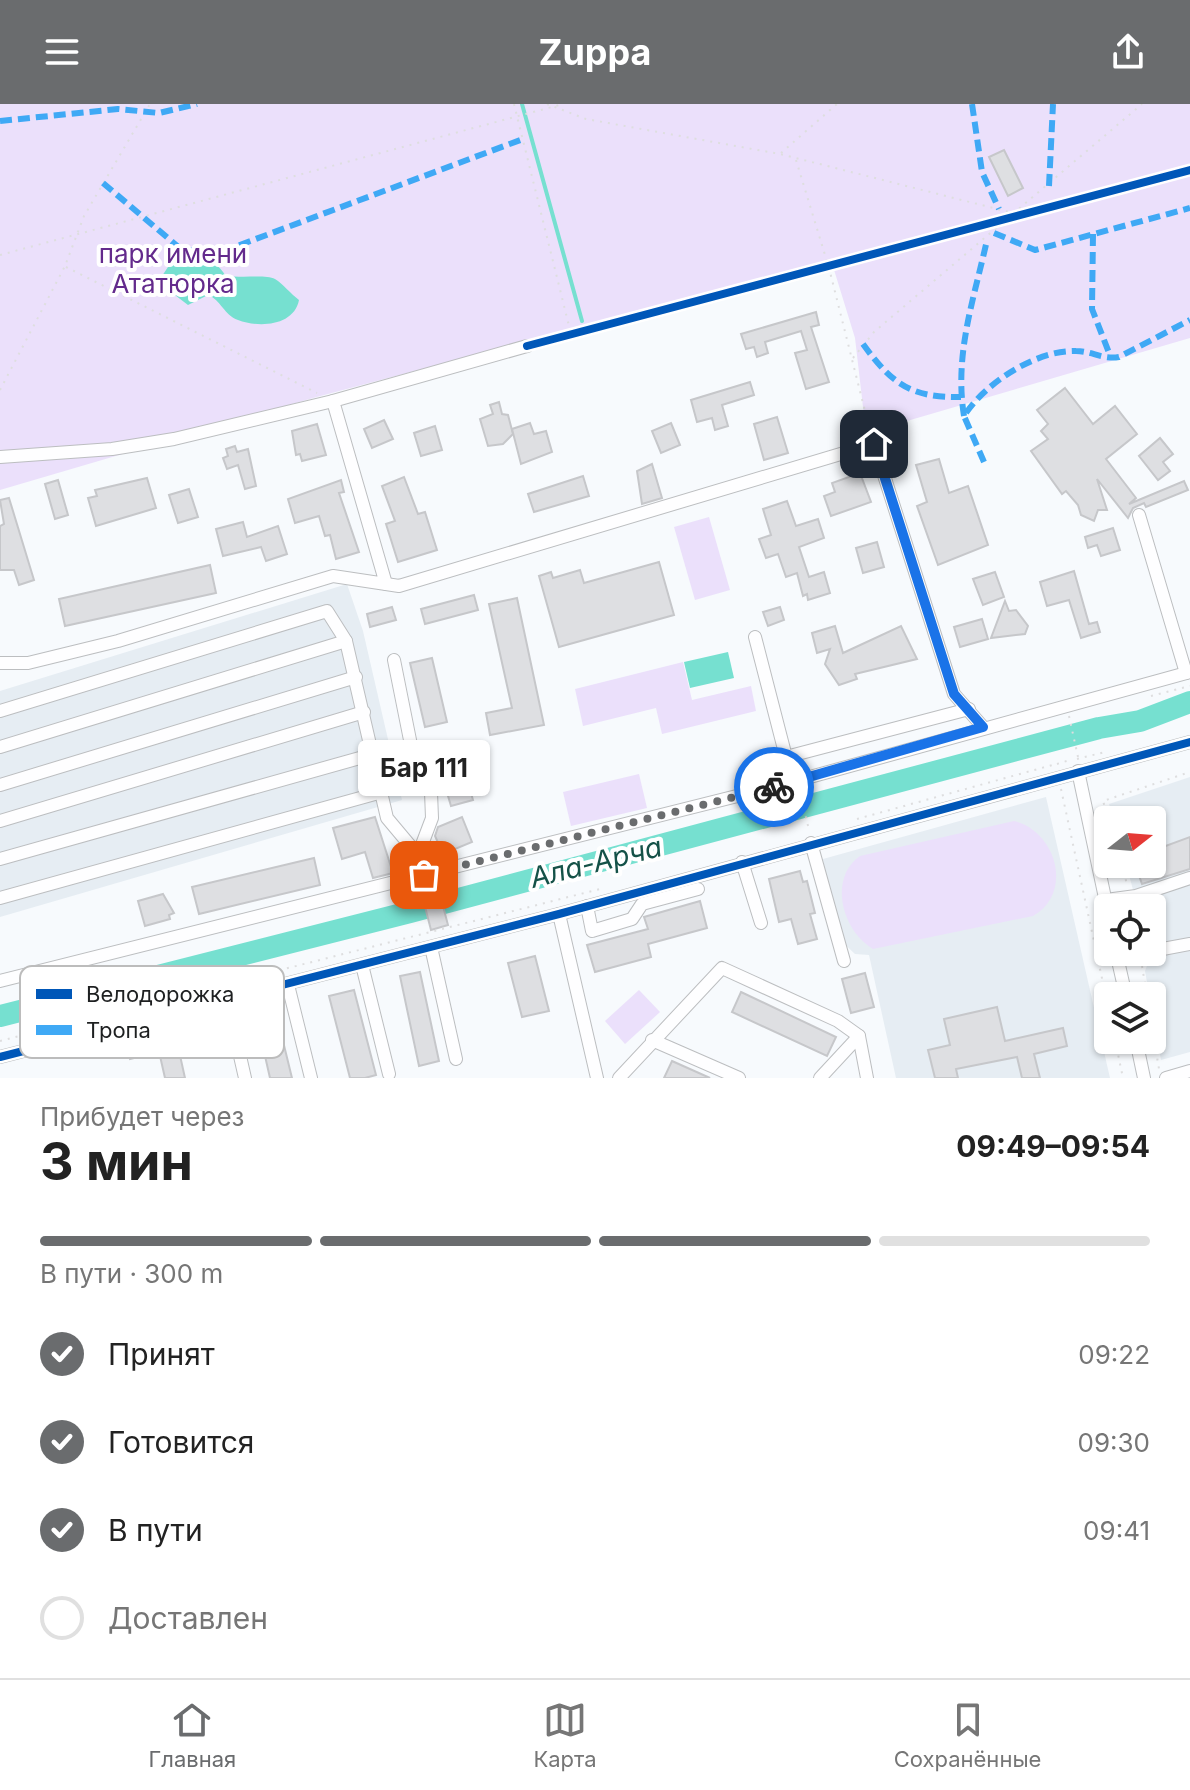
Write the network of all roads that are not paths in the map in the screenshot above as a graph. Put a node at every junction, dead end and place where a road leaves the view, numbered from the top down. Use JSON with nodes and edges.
{"nodes":[{"id":1,"x":527,"y":346,"type":"dead end"},
{"id":2,"x":333,"y":401,"type":"junction"},
{"id":3,"x":0,"y":457,"type":"edge"},
{"id":4,"x":1139,"y":515,"type":"dead end"},
{"id":5,"x":386,"y":584,"type":"junction"},
{"id":6,"x":755,"y":637,"type":"dead end"},
{"id":7,"x":346,"y":641,"type":"junction"},
{"id":8,"x":394,"y":660,"type":"dead end"},
{"id":9,"x":0,"y":663,"type":"edge"},
{"id":10,"x":1188,"y":672,"type":"edge"},
{"id":11,"x":356,"y":677,"type":"junction"},
{"id":12,"x":969,"y":709,"type":"junction"},
{"id":13,"x":0,"y":711,"type":"edge"},
{"id":14,"x":364,"y":712,"type":"junction"},
{"id":15,"x":983,"y":727,"type":"junction"},
{"id":16,"x":1190,"y":742,"type":"edge"},
{"id":17,"x":0,"y":747,"type":"edge"},
{"id":18,"x":374,"y":754,"type":"junction"},
{"id":19,"x":1078,"y":765,"type":"junction"},
{"id":20,"x":0,"y":785,"type":"edge"},
{"id":21,"x":382,"y":792,"type":"junction"},
{"id":22,"x":0,"y":821,"type":"edge"},
{"id":23,"x":810,"y":838,"type":"junction"},
{"id":24,"x":418,"y":855,"type":"junction"},
{"id":25,"x":0,"y":859,"type":"edge"},
{"id":26,"x":742,"y":862,"type":"junction"},
{"id":27,"x":424,"y":875,"type":"junction"},
{"id":28,"x":1190,"y":878,"type":"edge"},
{"id":29,"x":698,"y":889,"type":"dead end"},
{"id":30,"x":1105,"y":894,"type":"edge"},
{"id":31,"x":1142,"y":894,"type":"edge"},
{"id":32,"x":0,"y":898,"type":"edge"},
{"id":33,"x":587,"y":906,"type":"junction"},
{"id":34,"x":559,"y":914,"type":"junction"},
{"id":35,"x":761,"y":923,"type":"dead end"},
{"id":36,"x":1190,"y":944,"type":"edge"},
{"id":37,"x":431,"y":947,"type":"junction"},
{"id":38,"x":1166,"y":948,"type":"edge"},
{"id":39,"x":844,"y":961,"type":"dead end"},
{"id":40,"x":362,"y":965,"type":"junction"},
{"id":41,"x":60,"y":966,"type":"edge"},
{"id":42,"x":20,"y":976,"type":"edge"},
{"id":43,"x":0,"y":981,"type":"edge"},
{"id":44,"x":288,"y":985,"type":"junction"},
{"id":45,"x":284,"y":986,"type":"edge"},
{"id":46,"x":859,"y":1036,"type":"junction"},
{"id":47,"x":652,"y":1040,"type":"junction"},
{"id":48,"x":20,"y":1052,"type":"edge"},
{"id":49,"x":1139,"y":1054,"type":"edge"},
{"id":50,"x":0,"y":1057,"type":"edge"},
{"id":51,"x":240,"y":1058,"type":"edge"},
{"id":52,"x":456,"y":1059,"type":"dead end"},
{"id":53,"x":1190,"y":1071,"type":"edge"},
{"id":54,"x":389,"y":1074,"type":"dead end"},
{"id":55,"x":1162,"y":1076,"type":"edge"},
{"id":56,"x":245,"y":1078,"type":"edge"},
{"id":57,"x":311,"y":1078,"type":"edge"},
{"id":58,"x":597,"y":1078,"type":"edge"},
{"id":59,"x":619,"y":1078,"type":"edge"},
{"id":60,"x":739,"y":1078,"type":"edge"},
{"id":61,"x":820,"y":1078,"type":"edge"},
{"id":62,"x":867,"y":1078,"type":"edge"},
{"id":63,"x":1144,"y":1078,"type":"edge"}],
"edges":[{"from":1,"to":2,"type":"street"},
{"from":2,"to":3,"type":"street"},
{"from":2,"to":5,"type":"street"},
{"from":4,"to":10,"type":"street"},
{"from":5,"to":9,"type":"street"},
{"from":5,"to":12,"type":"street"},
{"from":6,"to":12,"type":"street"},
{"from":7,"to":11,"type":"street"},
{"from":7,"to":13,"type":"street"},
{"from":7,"to":17,"type":"street"},
{"from":8,"to":24,"type":"street"},
{"from":10,"to":15,"type":"street"},
{"from":11,"to":14,"type":"street"},
{"from":11,"to":20,"type":"street"},
{"from":12,"to":15,"type":"street"},
{"from":14,"to":18,"type":"street"},
{"from":14,"to":22,"type":"street"},
{"from":15,"to":27,"type":"street"},
{"from":16,"to":19,"type":"street"},
{"from":18,"to":21,"type":"street"},
{"from":18,"to":25,"type":"street"},
{"from":19,"to":23,"type":"street"},
{"from":19,"to":30,"type":"street"},
{"from":21,"to":24,"type":"street"},
{"from":21,"to":32,"type":"street"},
{"from":23,"to":26,"type":"street"},
{"from":23,"to":39,"type":"street"},
{"from":24,"to":27,"type":"street"},
{"from":26,"to":33,"type":"street"},
{"from":26,"to":35,"type":"street"},
{"from":27,"to":41,"type":"street"},
{"from":28,"to":31,"type":"street"},
{"from":29,"to":33,"type":"street"},
{"from":33,"to":34,"type":"street"},
{"from":34,"to":37,"type":"street"},
{"from":34,"to":58,"type":"street"},
{"from":36,"to":38,"type":"street"},
{"from":37,"to":40,"type":"street"},
{"from":37,"to":52,"type":"street"},
{"from":40,"to":44,"type":"street"},
{"from":40,"to":54,"type":"street"},
{"from":42,"to":43,"type":"street"},
{"from":44,"to":45,"type":"street"},
{"from":44,"to":57,"type":"street"},
{"from":46,"to":47,"type":"street"},
{"from":46,"to":61,"type":"street"},
{"from":46,"to":62,"type":"street"},
{"from":47,"to":59,"type":"street"},
{"from":47,"to":60,"type":"street"},
{"from":48,"to":50,"type":"street"},
{"from":49,"to":63,"type":"street"},
{"from":51,"to":56,"type":"street"},
{"from":53,"to":55,"type":"street"}]}
